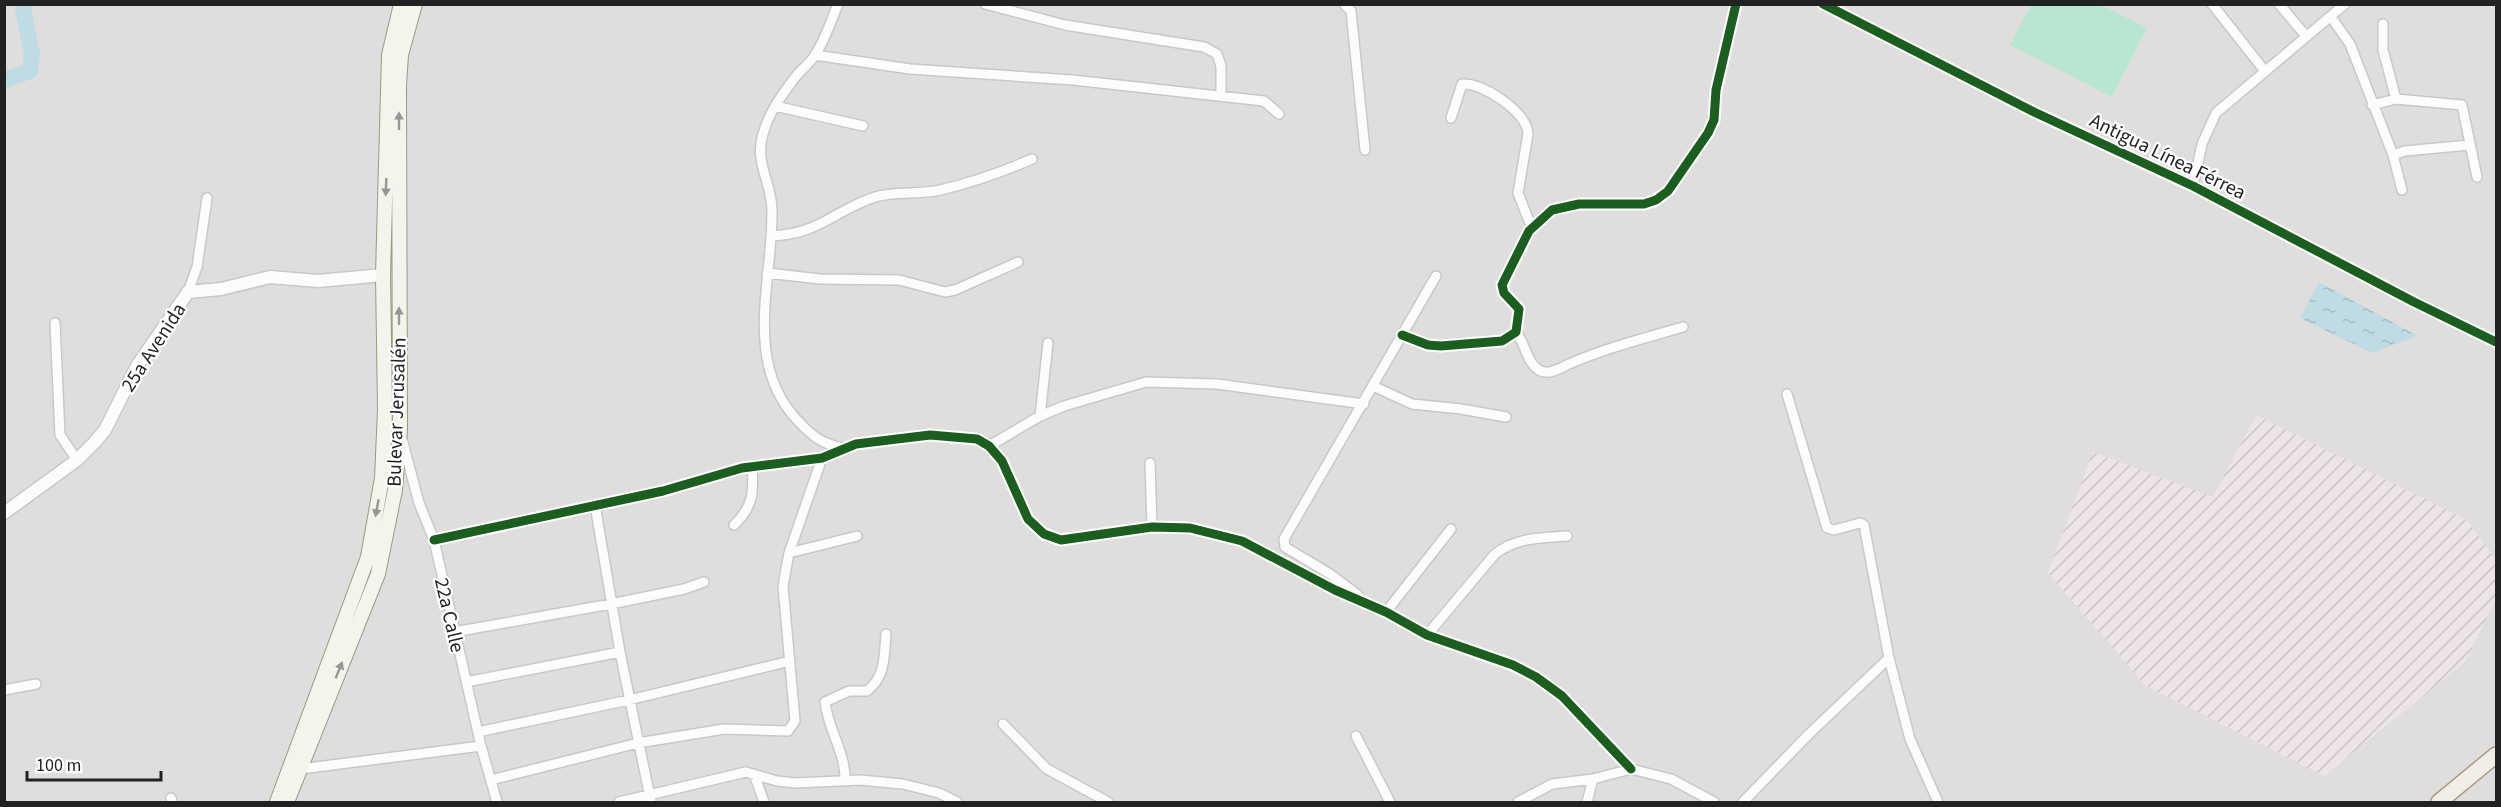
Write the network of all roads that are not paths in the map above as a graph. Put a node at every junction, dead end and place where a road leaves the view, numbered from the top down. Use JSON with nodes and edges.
{"nodes":[{"id":1,"x":401,"y":4,"type":"edge"},
{"id":2,"x":415,"y":4,"type":"edge"},
{"id":3,"x":838,"y":4,"type":"edge"},
{"id":4,"x":985,"y":4,"type":"edge"},
{"id":5,"x":1344,"y":4,"type":"edge"},
{"id":6,"x":1736,"y":4,"type":"edge"},
{"id":7,"x":1823,"y":4,"type":"edge"},
{"id":8,"x":2212,"y":4,"type":"edge"},
{"id":9,"x":2278,"y":4,"type":"edge"},
{"id":10,"x":2345,"y":5,"type":"edge"},
{"id":11,"x":2331,"y":17,"type":"junction"},
{"id":12,"x":2384,"y":24,"type":"dead end"},
{"id":13,"x":2306,"y":36,"type":"junction"},
{"id":14,"x":815,"y":55,"type":"junction"},
{"id":15,"x":2264,"y":70,"type":"junction"},
{"id":16,"x":1221,"y":96,"type":"junction"},
{"id":17,"x":2396,"y":99,"type":"junction"},
{"id":18,"x":2372,"y":105,"type":"junction"},
{"id":19,"x":775,"y":106,"type":"junction"},
{"id":20,"x":1279,"y":114,"type":"dead end"},
{"id":21,"x":1451,"y":118,"type":"dead end"},
{"id":22,"x":863,"y":126,"type":"dead end"},
{"id":23,"x":2469,"y":145,"type":"junction"},
{"id":24,"x":1365,"y":150,"type":"dead end"},
{"id":25,"x":2393,"y":155,"type":"junction"},
{"id":26,"x":1032,"y":159,"type":"dead end"},
{"id":27,"x":2477,"y":177,"type":"dead end"},
{"id":28,"x":2193,"y":186,"type":"junction"},
{"id":29,"x":2402,"y":190,"type":"dead end"},
{"id":30,"x":207,"y":198,"type":"dead end"},
{"id":31,"x":1536,"y":223,"type":"junction"},
{"id":32,"x":773,"y":236,"type":"junction"},
{"id":33,"x":1018,"y":262,"type":"dead end"},
{"id":34,"x":768,"y":273,"type":"junction"},
{"id":35,"x":383,"y":275,"type":"junction"},
{"id":36,"x":1436,"y":276,"type":"dead end"},
{"id":37,"x":188,"y":292,"type":"junction"},
{"id":38,"x":55,"y":322,"type":"dead end"},
{"id":39,"x":1683,"y":327,"type":"dead end"},
{"id":40,"x":1516,"y":332,"type":"junction"},
{"id":41,"x":1402,"y":335,"type":"junction"},
{"id":42,"x":2496,"y":342,"type":"edge"},
{"id":43,"x":1048,"y":343,"type":"dead end"},
{"id":44,"x":1373,"y":386,"type":"junction"},
{"id":45,"x":1786,"y":394,"type":"dead end"},
{"id":46,"x":1364,"y":404,"type":"junction"},
{"id":47,"x":1040,"y":416,"type":"junction"},
{"id":48,"x":1506,"y":417,"type":"dead end"},
{"id":49,"x":399,"y":429,"type":"junction"},
{"id":50,"x":989,"y":446,"type":"junction"},
{"id":51,"x":843,"y":448,"type":"junction"},
{"id":52,"x":822,"y":458,"type":"junction"},
{"id":53,"x":77,"y":459,"type":"junction"},
{"id":54,"x":1150,"y":462,"type":"dead end"},
{"id":55,"x":752,"y":467,"type":"junction"},
{"id":56,"x":595,"y":505,"type":"junction"},
{"id":57,"x":4,"y":513,"type":"edge"},
{"id":58,"x":734,"y":525,"type":"dead end"},
{"id":59,"x":1152,"y":527,"type":"junction"},
{"id":60,"x":1451,"y":529,"type":"dead end"},
{"id":61,"x":857,"y":536,"type":"dead end"},
{"id":62,"x":1567,"y":536,"type":"dead end"},
{"id":63,"x":434,"y":540,"type":"junction"},
{"id":64,"x":789,"y":553,"type":"junction"},
{"id":65,"x":704,"y":582,"type":"dead end"},
{"id":66,"x":611,"y":604,"type":"junction"},
{"id":67,"x":1369,"y":604,"type":"junction"},
{"id":68,"x":1386,"y":612,"type":"junction"},
{"id":69,"x":454,"y":632,"type":"junction"},
{"id":70,"x":886,"y":633,"type":"dead end"},
{"id":71,"x":1427,"y":635,"type":"junction"},
{"id":72,"x":620,"y":652,"type":"junction"},
{"id":73,"x":1889,"y":658,"type":"junction"},
{"id":74,"x":789,"y":661,"type":"junction"},
{"id":75,"x":466,"y":682,"type":"junction"},
{"id":76,"x":36,"y":684,"type":"dead end"},
{"id":77,"x":4,"y":690,"type":"edge"},
{"id":78,"x":629,"y":700,"type":"junction"},
{"id":79,"x":1004,"y":724,"type":"dead end"},
{"id":80,"x":478,"y":732,"type":"junction"},
{"id":81,"x":1356,"y":736,"type":"dead end"},
{"id":82,"x":638,"y":743,"type":"junction"},
{"id":83,"x":481,"y":746,"type":"junction"},
{"id":84,"x":2496,"y":755,"type":"edge"},
{"id":85,"x":2496,"y":766,"type":"edge"},
{"id":86,"x":300,"y":769,"type":"junction"},
{"id":87,"x":1632,"y":769,"type":"junction"},
{"id":88,"x":754,"y":774,"type":"junction"},
{"id":89,"x":1593,"y":779,"type":"junction"},
{"id":90,"x":491,"y":780,"type":"junction"},
{"id":91,"x":845,"y":781,"type":"junction"},
{"id":92,"x":651,"y":799,"type":"edge"},
{"id":93,"x":277,"y":802,"type":"edge"},
{"id":94,"x":287,"y":802,"type":"edge"},
{"id":95,"x":497,"y":802,"type":"edge"},
{"id":96,"x":620,"y":802,"type":"edge"},
{"id":97,"x":764,"y":802,"type":"edge"},
{"id":98,"x":957,"y":802,"type":"edge"},
{"id":99,"x":1108,"y":802,"type":"edge"},
{"id":100,"x":1390,"y":802,"type":"edge"},
{"id":101,"x":1518,"y":802,"type":"edge"},
{"id":102,"x":1587,"y":802,"type":"edge"},
{"id":103,"x":1714,"y":802,"type":"edge"},
{"id":104,"x":1743,"y":802,"type":"edge"},
{"id":105,"x":1938,"y":802,"type":"edge"},
{"id":106,"x":2439,"y":802,"type":"edge"},
{"id":107,"x":2452,"y":802,"type":"edge"}],
"edges":[{"from":1,"to":35,"type":"main road","name":"Bulevar Jerusalén","one_way":true},
{"from":49,"to":2,"type":"main road","name":"Bulevar Jerusalén","one_way":true},
{"from":3,"to":14,"type":"street"},
{"from":4,"to":16,"type":"street"},
{"from":5,"to":24,"type":"street"},
{"from":6,"to":31,"type":"street"},
{"from":7,"to":28,"type":"street","name":"Antigua Línea Férrea"},
{"from":8,"to":15,"type":"street"},
{"from":9,"to":13,"type":"street"},
{"from":10,"to":11,"type":"street"},
{"from":11,"to":13,"type":"street"},
{"from":11,"to":18,"type":"street"},
{"from":12,"to":17,"type":"street"},
{"from":13,"to":15,"type":"street"},
{"from":14,"to":16,"type":"street"},
{"from":14,"to":19,"type":"street"},
{"from":15,"to":28,"type":"street"},
{"from":16,"to":20,"type":"street"},
{"from":17,"to":18,"type":"street"},
{"from":17,"to":23,"type":"street"},
{"from":18,"to":25,"type":"street"},
{"from":19,"to":22,"type":"street"},
{"from":19,"to":32,"type":"street"},
{"from":21,"to":31,"type":"street"},
{"from":23,"to":25,"type":"street"},
{"from":23,"to":27,"type":"street"},
{"from":25,"to":29,"type":"street"},
{"from":26,"to":32,"type":"street"},
{"from":28,"to":42,"type":"street","name":"Antigua Línea Férrea"},
{"from":30,"to":37,"type":"street"},
{"from":31,"to":40,"type":"street"},
{"from":32,"to":34,"type":"street"},
{"from":33,"to":34,"type":"street"},
{"from":34,"to":51,"type":"street"},
{"from":35,"to":37,"type":"street","name":"25a Avenida"},
{"from":35,"to":93,"type":"main road","name":"Bulevar Jerusalén","one_way":true},
{"from":36,"to":41,"type":"street"},
{"from":37,"to":53,"type":"street","name":"25a Avenida"},
{"from":38,"to":53,"type":"street"},
{"from":39,"to":40,"type":"street"},
{"from":40,"to":41,"type":"street"},
{"from":41,"to":44,"type":"street"},
{"from":43,"to":47,"type":"street"},
{"from":44,"to":46,"type":"street"},
{"from":44,"to":48,"type":"street"},
{"from":45,"to":73,"type":"street"},
{"from":46,"to":47,"type":"street"},
{"from":46,"to":67,"type":"street"},
{"from":47,"to":50,"type":"street"},
{"from":49,"to":63,"type":"street","name":"22a Calle"},
{"from":86,"to":49,"type":"main road","name":"Bulevar Jerusalén","one_way":true},
{"from":50,"to":51,"type":"street"},
{"from":50,"to":59,"type":"street"},
{"from":51,"to":52,"type":"street"},
{"from":52,"to":55,"type":"street"},
{"from":52,"to":64,"type":"street"},
{"from":53,"to":57,"type":"street","name":"25a Avenida"},
{"from":54,"to":59,"type":"street"},
{"from":55,"to":56,"type":"street"},
{"from":55,"to":58,"type":"street"},
{"from":56,"to":63,"type":"street"},
{"from":56,"to":66,"type":"street"},
{"from":59,"to":67,"type":"street"},
{"from":60,"to":68,"type":"street"},
{"from":61,"to":64,"type":"street"},
{"from":62,"to":71,"type":"street"},
{"from":63,"to":69,"type":"street","name":"22a Calle"},
{"from":64,"to":74,"type":"street"},
{"from":65,"to":66,"type":"street"},
{"from":66,"to":69,"type":"street"},
{"from":66,"to":72,"type":"street"},
{"from":67,"to":68,"type":"street"},
{"from":68,"to":71,"type":"street"},
{"from":69,"to":75,"type":"street","name":"22a Calle"},
{"from":70,"to":91,"type":"street"},
{"from":71,"to":87,"type":"street"},
{"from":72,"to":75,"type":"street"},
{"from":72,"to":78,"type":"street"},
{"from":73,"to":104,"type":"street"},
{"from":73,"to":105,"type":"street"},
{"from":74,"to":78,"type":"street"},
{"from":74,"to":82,"type":"street"},
{"from":75,"to":80,"type":"street","name":"22a Calle"},
{"from":76,"to":77,"type":"street"},
{"from":78,"to":80,"type":"street"},
{"from":78,"to":82,"type":"street"},
{"from":79,"to":99,"type":"street"},
{"from":80,"to":83,"type":"street","name":"22a Calle"},
{"from":81,"to":100,"type":"street"},
{"from":82,"to":90,"type":"street"},
{"from":82,"to":92,"type":"street"},
{"from":83,"to":86,"type":"street"},
{"from":83,"to":90,"type":"street","name":"22a Calle"},
{"from":84,"to":106,"type":"main road"},
{"from":85,"to":107,"type":"main road"},
{"from":86,"to":94,"type":"main road","name":"Bulevar Jerusalén"},
{"from":87,"to":89,"type":"street"},
{"from":87,"to":103,"type":"street"},
{"from":88,"to":91,"type":"street"},
{"from":88,"to":92,"type":"street"},
{"from":88,"to":97,"type":"street"},
{"from":89,"to":101,"type":"street"},
{"from":89,"to":102,"type":"street"},
{"from":90,"to":95,"type":"street","name":"22a Calle"},
{"from":91,"to":98,"type":"street"},
{"from":92,"to":96,"type":"street"}]}
